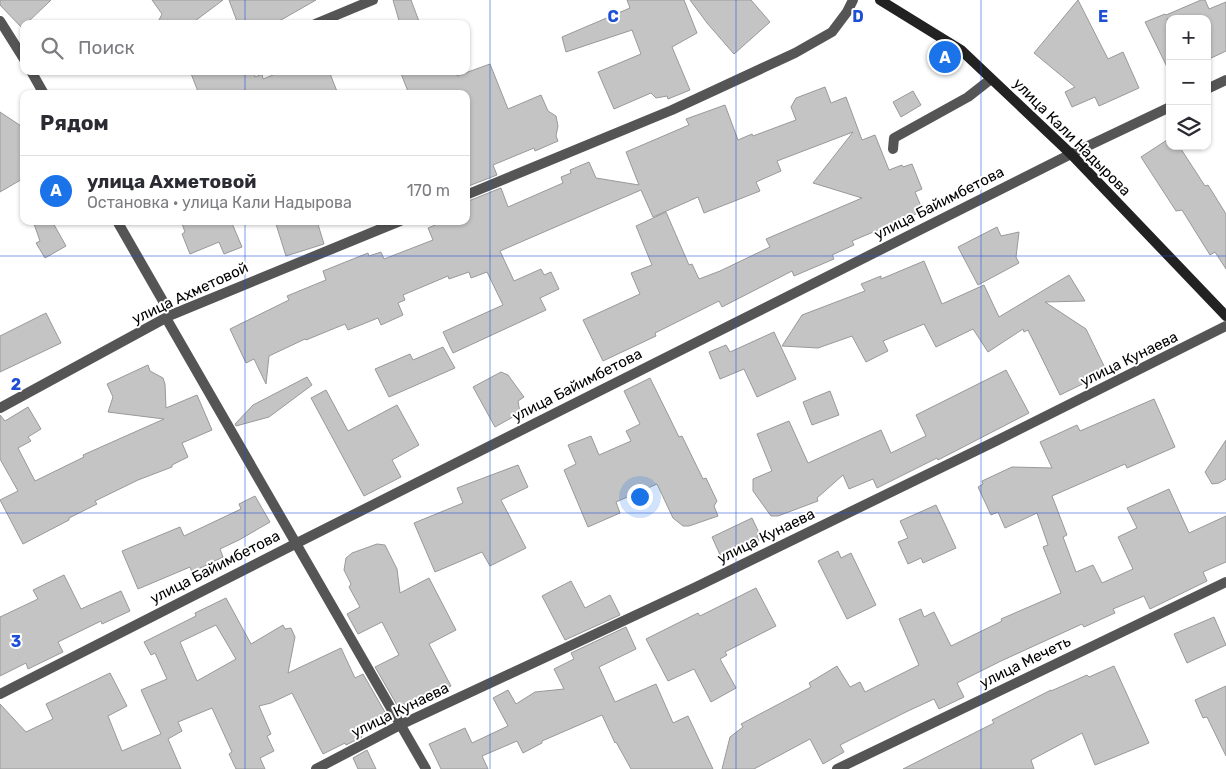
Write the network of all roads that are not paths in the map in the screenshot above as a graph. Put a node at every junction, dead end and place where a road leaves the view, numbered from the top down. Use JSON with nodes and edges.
{"nodes":[{"id":1,"x":373,"y":0,"type":"edge"},
{"id":2,"x":853,"y":0,"type":"edge"},
{"id":3,"x":880,"y":0,"type":"edge"},
{"id":4,"x":325,"y":20,"type":"edge"},
{"id":5,"x":0,"y":21,"type":"edge"},
{"id":6,"x":20,"y":53,"type":"edge"},
{"id":7,"x":33,"y":75,"type":"edge"},
{"id":8,"x":991,"y":79,"type":"junction"},
{"id":9,"x":1226,"y":80,"type":"edge"},
{"id":10,"x":1211,"y":87,"type":"edge"},
{"id":11,"x":42,"y":90,"type":"edge"},
{"id":12,"x":1166,"y":109,"type":"edge"},
{"id":13,"x":893,"y":149,"type":"dead end"},
{"id":14,"x":1071,"y":154,"type":"junction"},
{"id":15,"x":470,"y":192,"type":"edge"},
{"id":16,"x":119,"y":225,"type":"edge"},
{"id":17,"x":390,"y":225,"type":"edge"},
{"id":18,"x":1226,"y":316,"type":"edge"},
{"id":19,"x":168,"y":317,"type":"junction"},
{"id":20,"x":1226,"y":326,"type":"edge"},
{"id":21,"x":0,"y":408,"type":"edge"},
{"id":22,"x":296,"y":543,"type":"junction"},
{"id":23,"x":1226,"y":582,"type":"edge"},
{"id":24,"x":0,"y":694,"type":"edge"},
{"id":25,"x":400,"y":725,"type":"junction"},
{"id":26,"x":316,"y":769,"type":"edge"},
{"id":27,"x":426,"y":769,"type":"edge"},
{"id":28,"x":837,"y":769,"type":"edge"}],
"edges":[{"from":1,"to":4,"type":"street"},
{"from":2,"to":15,"type":"street"},
{"from":3,"to":8,"type":"street","name":"улица Кали Надырова"},
{"from":5,"to":6,"type":"street"},
{"from":7,"to":11,"type":"street"},
{"from":8,"to":13,"type":"street"},
{"from":8,"to":14,"type":"street","name":"улица Кали Надырова"},
{"from":9,"to":10,"type":"street"},
{"from":12,"to":14,"type":"street","name":"улица Байимбетова"},
{"from":14,"to":18,"type":"street","name":"улица Кали Надырова"},
{"from":14,"to":22,"type":"street","name":"улица Байимбетова"},
{"from":16,"to":19,"type":"street"},
{"from":17,"to":19,"type":"street","name":"улица Ахметовой"},
{"from":19,"to":21,"type":"street","name":"улица Ахметовой"},
{"from":19,"to":22,"type":"street"},
{"from":20,"to":25,"type":"street","name":"улица Кунаева"},
{"from":22,"to":24,"type":"street","name":"улица Байимбетова"},
{"from":22,"to":25,"type":"street"},
{"from":23,"to":28,"type":"street","name":"улица Мечеть"},
{"from":25,"to":26,"type":"street","name":"улица Кунаева"},
{"from":25,"to":27,"type":"street"}]}
